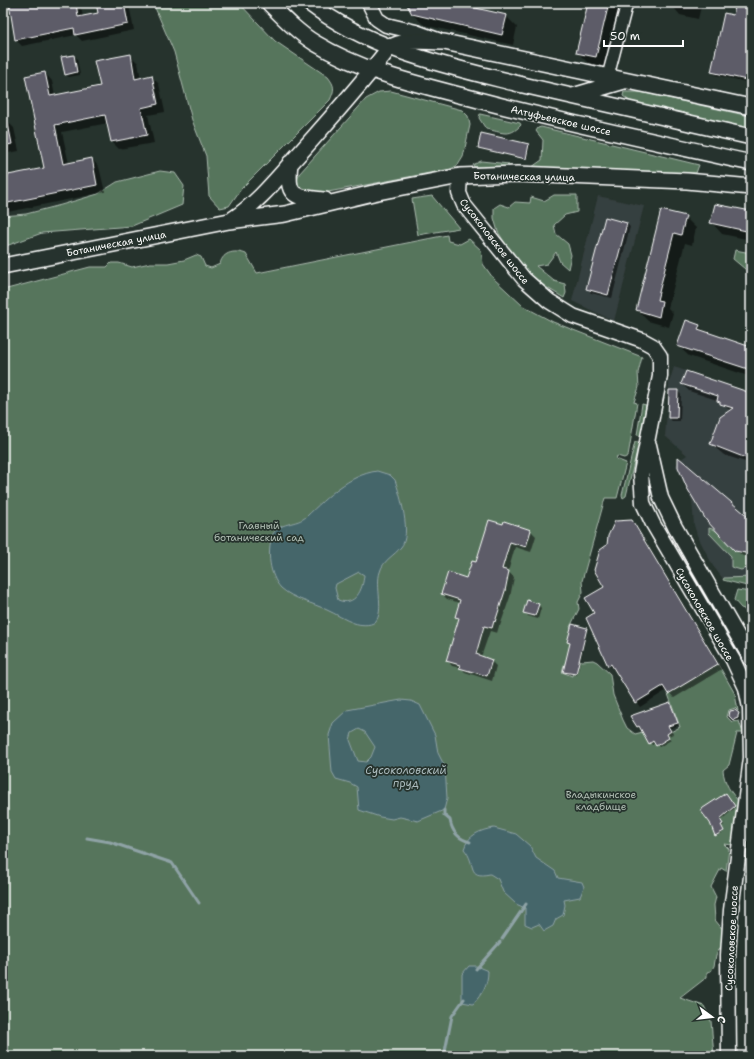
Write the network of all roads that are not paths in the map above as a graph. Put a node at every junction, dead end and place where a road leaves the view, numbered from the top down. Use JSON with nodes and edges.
{"nodes":[{"id":1,"x":269,"y":3,"type":"edge"},
{"id":2,"x":310,"y":3,"type":"edge"},
{"id":3,"x":369,"y":3,"type":"edge"},
{"id":4,"x":627,"y":3,"type":"edge"},
{"id":5,"x":444,"y":42,"type":"junction"},
{"id":6,"x":388,"y":48,"type":"junction"},
{"id":7,"x":372,"y":70,"type":"junction"},
{"id":8,"x":608,"y":76,"type":"junction"},
{"id":9,"x":627,"y":80,"type":"junction"},
{"id":10,"x":571,"y":96,"type":"junction"},
{"id":11,"x":751,"y":108,"type":"edge"},
{"id":12,"x":751,"y":137,"type":"edge"},
{"id":13,"x":290,"y":164,"type":"junction"},
{"id":14,"x":751,"y":164,"type":"edge"},
{"id":15,"x":460,"y":176,"type":"junction"},
{"id":16,"x":751,"y":187,"type":"edge"},
{"id":17,"x":338,"y":201,"type":"junction"},
{"id":18,"x":229,"y":221,"type":"junction"},
{"id":19,"x":3,"y":266,"type":"edge"},
{"id":20,"x":648,"y":440,"type":"junction"},
{"id":21,"x":750,"y":655,"type":"edge"},
{"id":22,"x":733,"y":660,"type":"junction"},
{"id":23,"x":751,"y":740,"type":"edge"},
{"id":24,"x":728,"y":1056,"type":"edge"}],
"edges":[{"from":1,"to":7,"type":"main road","name":"Алтуфьевское шоссе"},
{"from":2,"to":6,"type":"main road"},
{"from":3,"to":5,"type":"street"},
{"from":4,"to":8,"type":"street"},
{"from":5,"to":6,"type":"main road"},
{"from":5,"to":8,"type":"main road"},
{"from":6,"to":7,"type":"main road","name":"Ботаническая улица"},
{"from":6,"to":10,"type":"main road"},
{"from":7,"to":13,"type":"main road","name":"Ботаническая улица"},
{"from":7,"to":14,"type":"main road","name":"Алтуфьевское шоссе"},
{"from":8,"to":9,"type":"main road"},
{"from":9,"to":10,"type":"main road"},
{"from":9,"to":11,"type":"main road"},
{"from":10,"to":12,"type":"main road"},
{"from":13,"to":17,"type":"main road"},
{"from":13,"to":18,"type":"main road","name":"Ботаническая улица"},
{"from":15,"to":16,"type":"main road","name":"Ботаническая улица"},
{"from":15,"to":17,"type":"main road","name":"Ботаническая улица"},
{"from":15,"to":20,"type":"street","name":"Сусоколовское шоссе"},
{"from":17,"to":18,"type":"main road","name":"Ботаническая улица"},
{"from":18,"to":19,"type":"main road","name":"Ботаническая улица"},
{"from":20,"to":21,"type":"street","name":"Сусоколовское шоссе"},
{"from":20,"to":22,"type":"street","name":"Сусоколовское шоссе"},
{"from":21,"to":22,"type":"street"},
{"from":22,"to":23,"type":"street","name":"Сусоколовское шоссе"},
{"from":23,"to":24,"type":"street","name":"Сусоколовское шоссе"}]}
